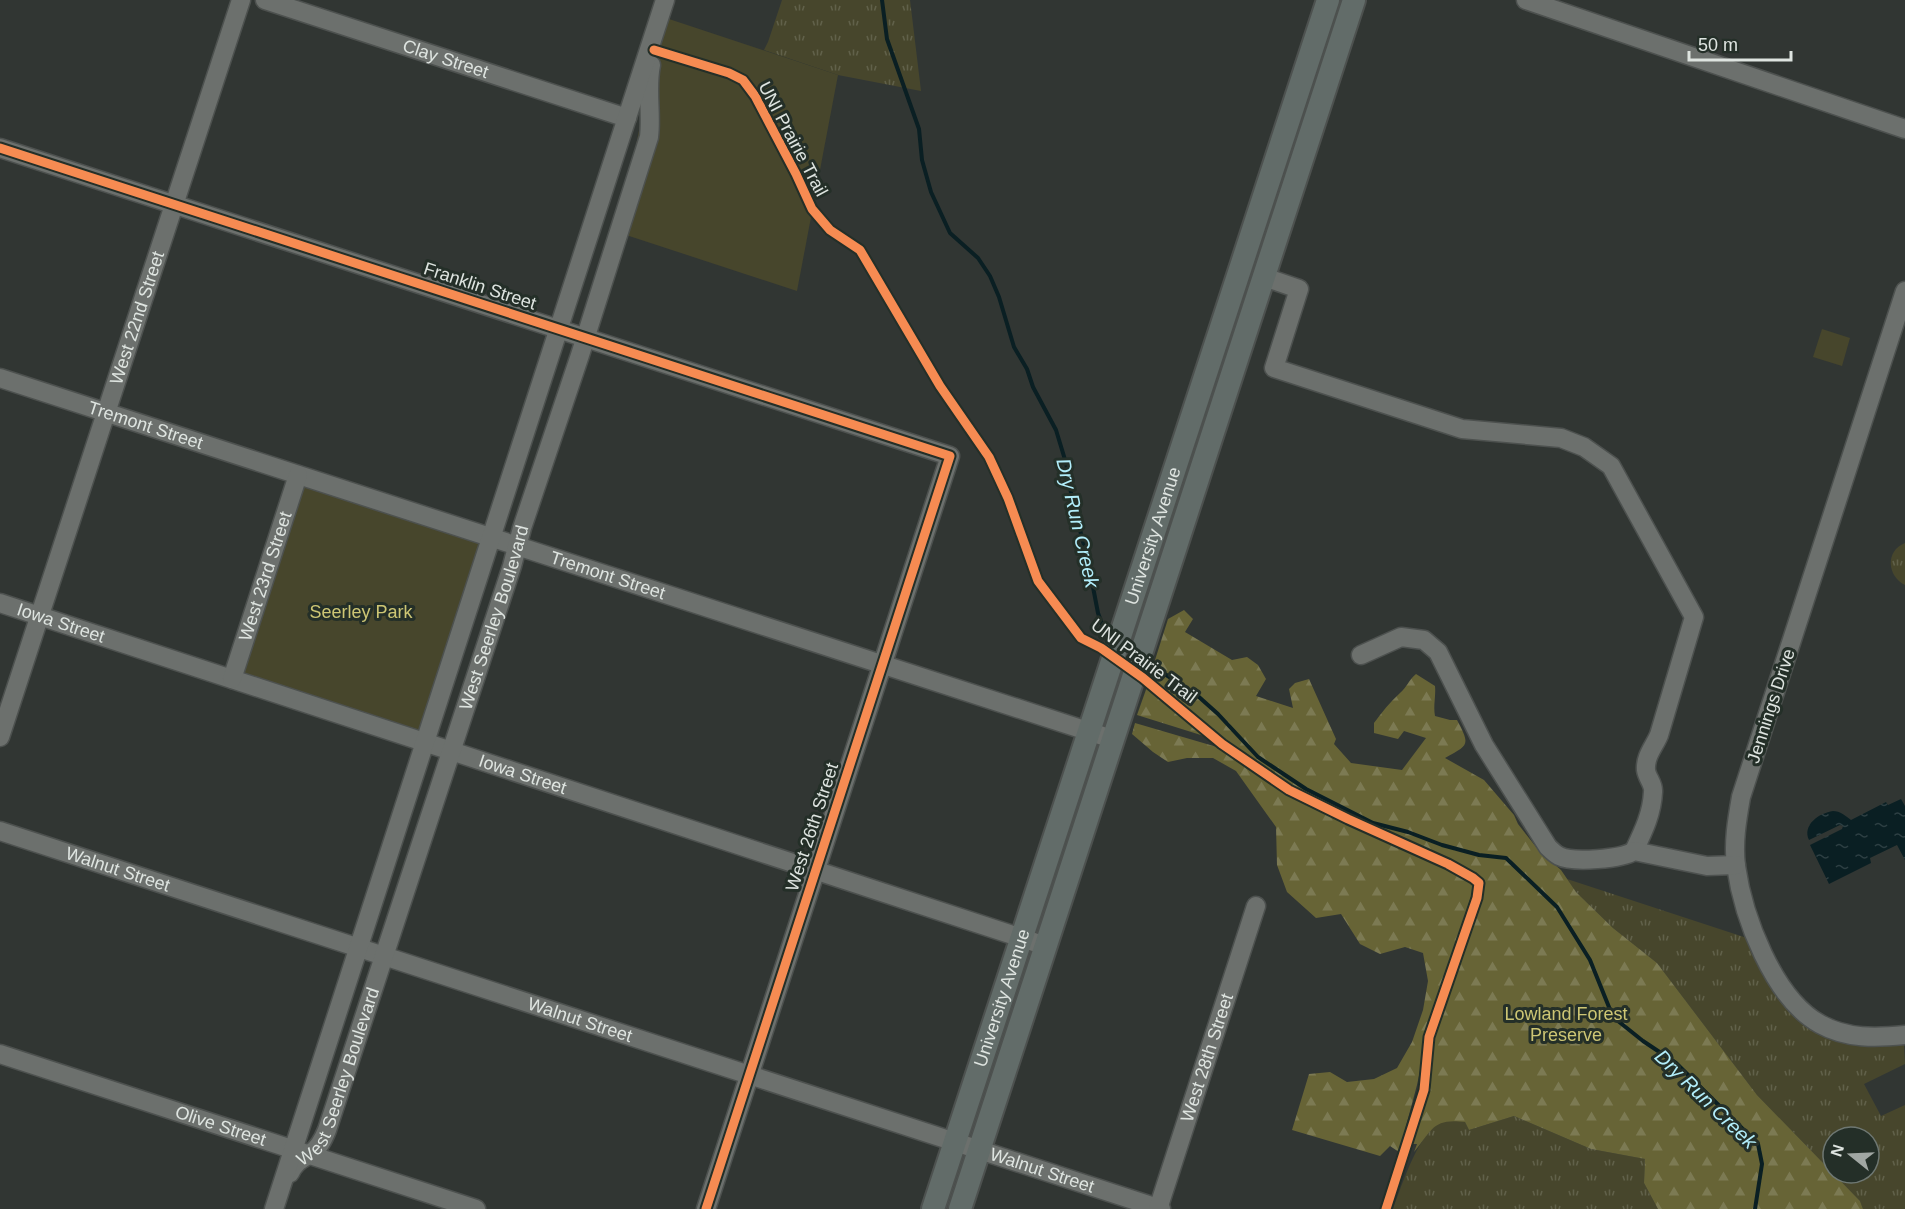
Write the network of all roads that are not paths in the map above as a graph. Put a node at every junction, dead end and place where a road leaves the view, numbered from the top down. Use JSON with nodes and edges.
{"nodes":[{"id":1,"x":241,"y":0,"type":"edge"},
{"id":2,"x":265,"y":0,"type":"edge"},
{"id":3,"x":1328,"y":0,"type":"edge"},
{"id":4,"x":1354,"y":0,"type":"edge"},
{"id":5,"x":1526,"y":0,"type":"edge"},
{"id":6,"x":663,"y":8,"type":"edge"},
{"id":7,"x":627,"y":118,"type":"junction"},
{"id":8,"x":1905,"y":129,"type":"edge"},
{"id":9,"x":0,"y":148,"type":"edge"},
{"id":10,"x":174,"y":204,"type":"junction"},
{"id":11,"x":1264,"y":277,"type":"junction"},
{"id":12,"x":1905,"y":291,"type":"edge"},
{"id":13,"x":559,"y":329,"type":"junction"},
{"id":14,"x":586,"y":338,"type":"junction"},
{"id":15,"x":0,"y":378,"type":"edge"},
{"id":16,"x":106,"y":412,"type":"junction"},
{"id":17,"x":950,"y":456,"type":"joint"},
{"id":18,"x":298,"y":475,"type":"junction"},
{"id":19,"x":491,"y":537,"type":"junction"},
{"id":20,"x":517,"y":545,"type":"junction"},
{"id":21,"x":0,"y":603,"type":"edge"},
{"id":22,"x":40,"y":616,"type":"junction"},
{"id":23,"x":1361,"y":655,"type":"dead end"},
{"id":24,"x":882,"y":664,"type":"junction"},
{"id":25,"x":232,"y":679,"type":"junction"},
{"id":26,"x":1088,"y":731,"type":"junction"},
{"id":27,"x":0,"y":737,"type":"edge"},
{"id":28,"x":1112,"y":739,"type":"junction"},
{"id":29,"x":425,"y":742,"type":"junction"},
{"id":30,"x":452,"y":751,"type":"junction"},
{"id":31,"x":0,"y":831,"type":"edge"},
{"id":32,"x":1634,"y":851,"type":"junction"},
{"id":33,"x":1736,"y":865,"type":"junction"},
{"id":34,"x":815,"y":870,"type":"junction"},
{"id":35,"x":1256,"y":906,"type":"dead end"},
{"id":36,"x":1022,"y":938,"type":"junction"},
{"id":37,"x":1046,"y":946,"type":"junction"},
{"id":38,"x":359,"y":948,"type":"junction"},
{"id":39,"x":384,"y":955,"type":"junction"},
{"id":40,"x":1905,"y":1035,"type":"edge"},
{"id":41,"x":0,"y":1054,"type":"edge"},
{"id":42,"x":749,"y":1075,"type":"junction"},
{"id":43,"x":954,"y":1142,"type":"junction"},
{"id":44,"x":980,"y":1150,"type":"junction"},
{"id":45,"x":301,"y":1152,"type":"junction"},
{"id":46,"x":275,"y":1205,"type":"edge"},
{"id":47,"x":476,"y":1209,"type":"edge"},
{"id":48,"x":706,"y":1209,"type":"edge"},
{"id":49,"x":933,"y":1209,"type":"edge"},
{"id":50,"x":960,"y":1209,"type":"edge"},
{"id":51,"x":1159,"y":1209,"type":"edge"}],
"edges":[{"from":1,"to":10,"type":"street","name":"West 22nd Street"},
{"from":2,"to":7,"type":"street","name":"Clay Street"},
{"from":3,"to":26,"type":"main road","name":"University Avenue"},
{"from":4,"to":11,"type":"main road","name":"University Avenue"},
{"from":5,"to":8,"type":"street"},
{"from":6,"to":7,"type":"street","name":"West Seerley Boulevard"},
{"from":6,"to":14,"type":"street","name":"West Seerley Boulevard"},
{"from":7,"to":13,"type":"street","name":"West Seerley Boulevard"},
{"from":9,"to":10,"type":"street","name":"Franklin Street"},
{"from":10,"to":13,"type":"street","name":"Franklin Street"},
{"from":10,"to":16,"type":"street","name":"West 22nd Street"},
{"from":11,"to":28,"type":"main road","name":"University Avenue"},
{"from":11,"to":32,"type":"street"},
{"from":12,"to":33,"type":"street","name":"Jennings Drive"},
{"from":13,"to":14,"type":"street","name":"Franklin Street"},
{"from":13,"to":19,"type":"street","name":"West Seerley Boulevard"},
{"from":14,"to":17,"type":"street","name":"Franklin Street"},
{"from":14,"to":20,"type":"street","name":"West Seerley Boulevard"},
{"from":15,"to":16,"type":"street","name":"Tremont Street"},
{"from":16,"to":18,"type":"street","name":"Tremont Street"},
{"from":16,"to":22,"type":"street","name":"West 22nd Street"},
{"from":17,"to":24,"type":"street","name":"West 26th Street"},
{"from":18,"to":19,"type":"street","name":"Tremont Street"},
{"from":18,"to":25,"type":"street","name":"West 23rd Street"},
{"from":19,"to":20,"type":"street","name":"Tremont Street"},
{"from":19,"to":29,"type":"street","name":"West Seerley Boulevard"},
{"from":20,"to":24,"type":"street","name":"Tremont Street"},
{"from":20,"to":30,"type":"street","name":"West Seerley Boulevard"},
{"from":21,"to":22,"type":"street","name":"Iowa Street"},
{"from":22,"to":25,"type":"street","name":"Iowa Street"},
{"from":22,"to":27,"type":"street","name":"West 22nd Street"},
{"from":23,"to":32,"type":"street"},
{"from":24,"to":26,"type":"street","name":"Tremont Street"},
{"from":24,"to":34,"type":"street","name":"West 26th Street"},
{"from":25,"to":29,"type":"street","name":"Iowa Street"},
{"from":26,"to":28,"type":"street","name":"Tremont Street"},
{"from":26,"to":36,"type":"main road","name":"University Avenue"},
{"from":28,"to":37,"type":"main road","name":"University Avenue"},
{"from":29,"to":30,"type":"street","name":"Iowa Street"},
{"from":29,"to":38,"type":"street","name":"West Seerley Boulevard"},
{"from":30,"to":34,"type":"street","name":"Iowa Street"},
{"from":30,"to":39,"type":"street","name":"West Seerley Boulevard"},
{"from":31,"to":38,"type":"street","name":"Walnut Street"},
{"from":32,"to":33,"type":"street"},
{"from":33,"to":40,"type":"street","name":"Jennings Drive"},
{"from":34,"to":36,"type":"street","name":"Iowa Street"},
{"from":34,"to":42,"type":"street","name":"West 26th Street"},
{"from":35,"to":51,"type":"street","name":"West 28th Street"},
{"from":36,"to":37,"type":"street","name":"Iowa Street"},
{"from":36,"to":43,"type":"main road","name":"University Avenue"},
{"from":37,"to":44,"type":"main road","name":"University Avenue"},
{"from":38,"to":39,"type":"street","name":"Walnut Street"},
{"from":38,"to":45,"type":"street","name":"West Seerley Boulevard"},
{"from":39,"to":42,"type":"street","name":"Walnut Street"},
{"from":39,"to":45,"type":"street","name":"West Seerley Boulevard"},
{"from":41,"to":45,"type":"street","name":"Olive Street"},
{"from":42,"to":43,"type":"street","name":"Walnut Street"},
{"from":42,"to":48,"type":"street","name":"West 26th Street"},
{"from":43,"to":44,"type":"street","name":"Walnut Street"},
{"from":43,"to":49,"type":"main road","name":"University Avenue"},
{"from":44,"to":50,"type":"main road","name":"University Avenue"},
{"from":44,"to":51,"type":"street","name":"Walnut Street"},
{"from":45,"to":46,"type":"street","name":"West Seerley Boulevard"},
{"from":45,"to":47,"type":"street","name":"Olive Street"}]}
